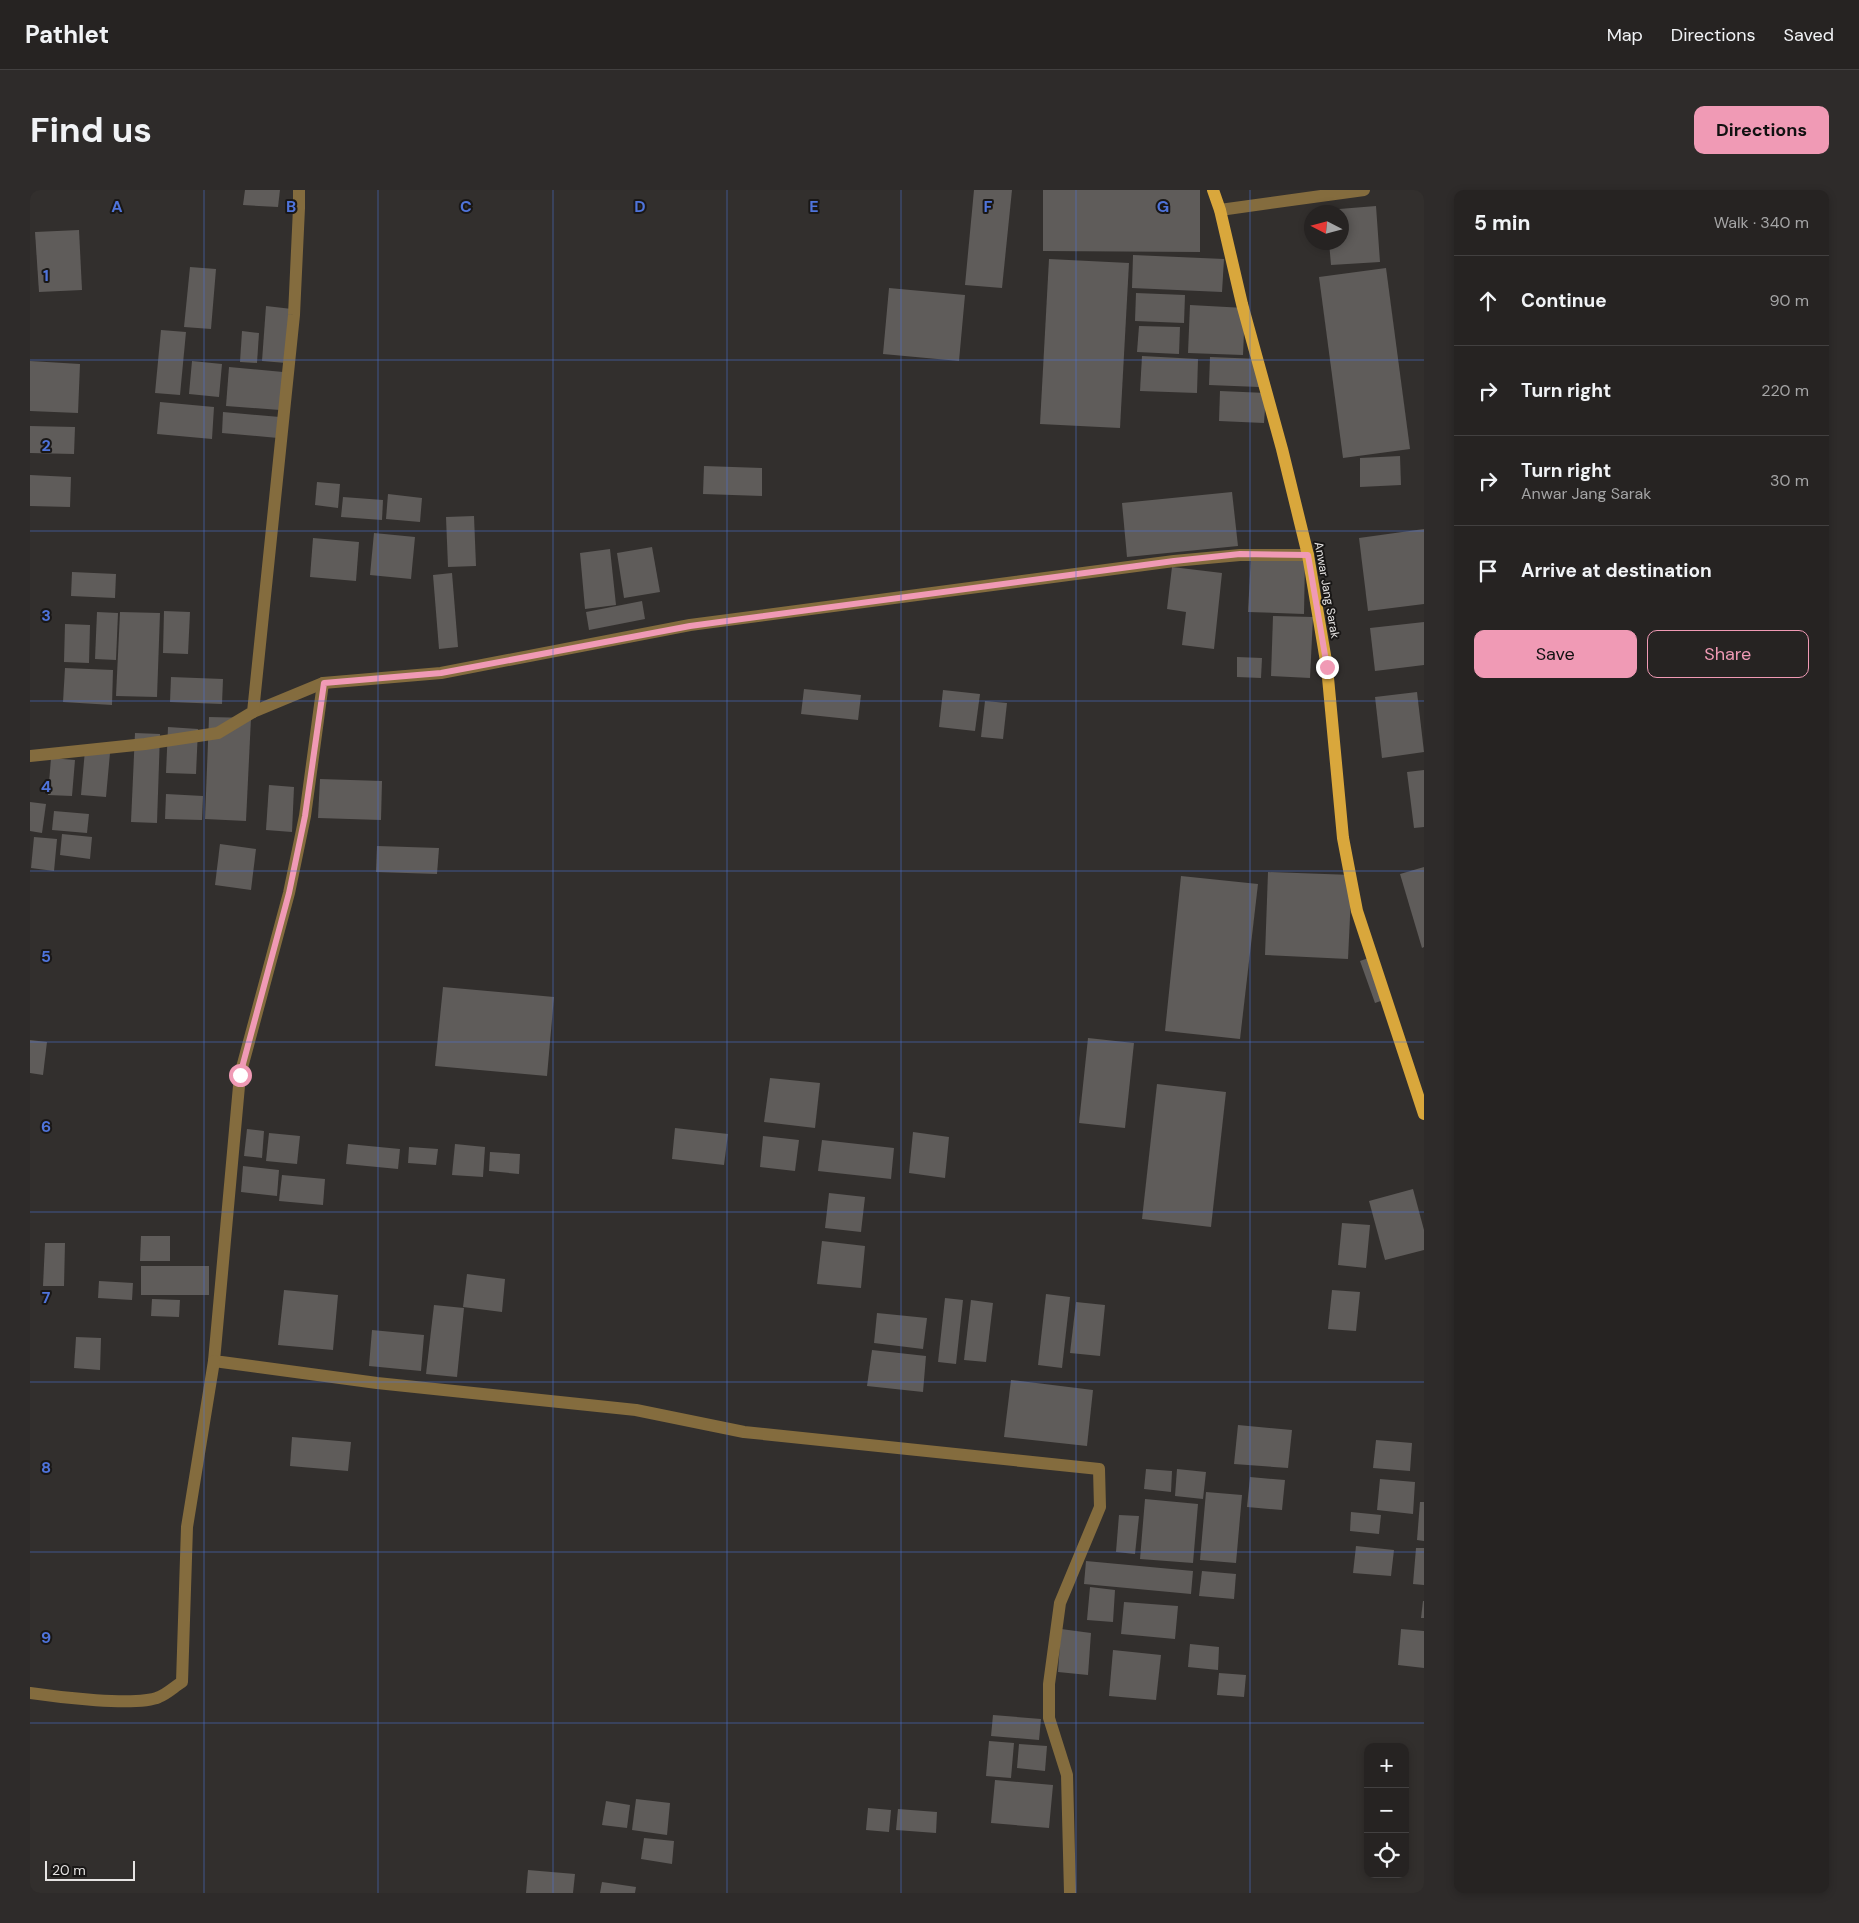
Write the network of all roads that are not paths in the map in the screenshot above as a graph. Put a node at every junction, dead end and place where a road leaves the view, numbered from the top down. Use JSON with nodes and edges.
{"nodes":[{"id":1,"x":298,"y":190,"type":"edge"},
{"id":2,"x":1212,"y":190,"type":"edge"},
{"id":3,"x":1364,"y":190,"type":"edge"},
{"id":4,"x":1220,"y":210,"type":"junction"},
{"id":5,"x":1308,"y":555,"type":"junction"},
{"id":6,"x":324,"y":683,"type":"junction"},
{"id":7,"x":253,"y":712,"type":"junction"},
{"id":8,"x":30,"y":756,"type":"edge"},
{"id":9,"x":1424,"y":1114,"type":"edge"},
{"id":10,"x":214,"y":1361,"type":"junction"},
{"id":11,"x":30,"y":1693,"type":"edge"},
{"id":12,"x":1070,"y":1893,"type":"edge"}],
"edges":[{"from":1,"to":7,"type":"street"},
{"from":2,"to":4,"type":"main road","name":"Anwar Jang Sarak"},
{"from":3,"to":4,"type":"street"},
{"from":4,"to":5,"type":"main road","name":"Anwar Jang Sarak"},
{"from":5,"to":6,"type":"street"},
{"from":5,"to":9,"type":"main road","name":"Anwar Jang Sarak"},
{"from":6,"to":7,"type":"street"},
{"from":6,"to":10,"type":"street"},
{"from":7,"to":8,"type":"street"},
{"from":10,"to":11,"type":"street"},
{"from":10,"to":12,"type":"street"}]}
